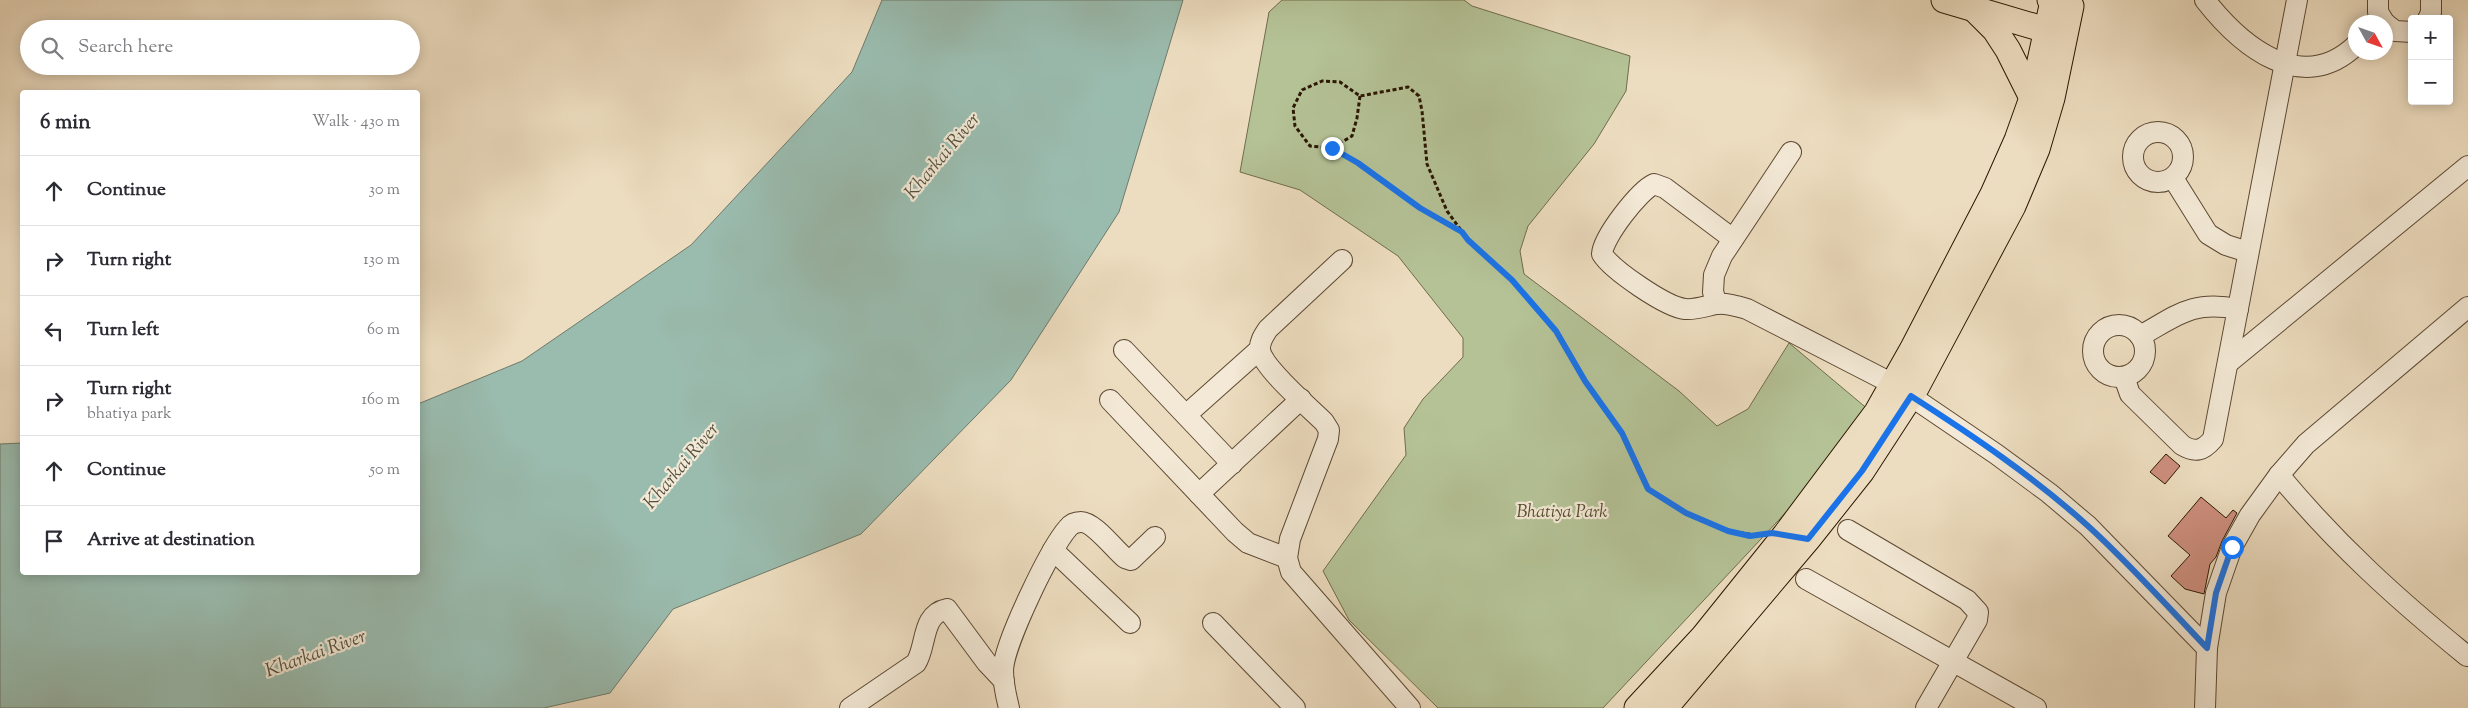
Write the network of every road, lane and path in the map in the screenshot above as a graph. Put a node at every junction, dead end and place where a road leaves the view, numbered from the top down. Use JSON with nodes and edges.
{"nodes":[{"id":1,"x":1944,"y":0,"type":"edge"},
{"id":2,"x":2206,"y":0,"type":"edge"},
{"id":3,"x":2297,"y":0,"type":"edge"},
{"id":4,"x":2378,"y":0,"type":"edge"},
{"id":5,"x":2431,"y":0,"type":"edge"},
{"id":6,"x":2060,"y":1,"type":"edge"},
{"id":7,"x":1974,"y":9,"type":"junction"},
{"id":8,"x":2380,"y":15,"type":"edge"},
{"id":9,"x":2430,"y":15,"type":"edge"},
{"id":10,"x":2393,"y":30,"type":"edge"},
{"id":11,"x":2408,"y":32,"type":"edge"},
{"id":12,"x":2057,"y":33,"type":"junction"},
{"id":13,"x":2348,"y":51,"type":"edge"},
{"id":14,"x":2284,"y":64,"type":"junction"},
{"id":15,"x":1360,"y":96,"type":"junction"},
{"id":16,"x":2032,"y":98,"type":"junction"},
{"id":17,"x":1332,"y":148,"type":"junction"},
{"id":18,"x":1791,"y":152,"type":"dead end"},
{"id":19,"x":2468,"y":166,"type":"edge"},
{"id":20,"x":2173,"y":178,"type":"dead end"},
{"id":21,"x":1462,"y":232,"type":"junction"},
{"id":22,"x":1734,"y":239,"type":"junction"},
{"id":23,"x":2248,"y":252,"type":"junction"},
{"id":24,"x":1342,"y":260,"type":"dead end"},
{"id":25,"x":1718,"y":304,"type":"junction"},
{"id":26,"x":2468,"y":307,"type":"edge"},
{"id":27,"x":2238,"y":309,"type":"junction"},
{"id":28,"x":2140,"y":336,"type":"junction"},
{"id":29,"x":1260,"y":348,"type":"junction"},
{"id":30,"x":1124,"y":350,"type":"dead end"},
{"id":31,"x":2228,"y":363,"type":"junction"},
{"id":32,"x":2124,"y":377,"type":"junction"},
{"id":33,"x":1902,"y":390,"type":"junction"},
{"id":34,"x":1301,"y":399,"type":"junction"},
{"id":35,"x":1110,"y":400,"type":"dead end"},
{"id":36,"x":1186,"y":415,"type":"junction"},
{"id":37,"x":1232,"y":464,"type":"junction"},
{"id":38,"x":2279,"y":475,"type":"junction"},
{"id":39,"x":1199,"y":494,"type":"junction"},
{"id":40,"x":1848,"y":530,"type":"dead end"},
{"id":41,"x":1785,"y":535,"type":"junction"},
{"id":42,"x":1155,"y":538,"type":"dead end"},
{"id":43,"x":1053,"y":550,"type":"junction"},
{"id":44,"x":1287,"y":558,"type":"junction"},
{"id":45,"x":1806,"y":579,"type":"dead end"},
{"id":46,"x":1130,"y":622,"type":"dead end"},
{"id":47,"x":1213,"y":623,"type":"dead end"},
{"id":48,"x":2207,"y":648,"type":"junction"},
{"id":49,"x":2468,"y":654,"type":"edge"},
{"id":50,"x":1953,"y":660,"type":"junction"},
{"id":51,"x":1004,"y":681,"type":"junction"},
{"id":52,"x":2210,"y":704,"type":"edge"},
{"id":53,"x":850,"y":708,"type":"edge"},
{"id":54,"x":1010,"y":708,"type":"edge"},
{"id":55,"x":1295,"y":708,"type":"edge"},
{"id":56,"x":1410,"y":708,"type":"edge"},
{"id":57,"x":1637,"y":708,"type":"edge"},
{"id":58,"x":1665,"y":708,"type":"edge"},
{"id":59,"x":1926,"y":708,"type":"edge"},
{"id":60,"x":2036,"y":708,"type":"edge"}],
"edges":[{"from":1,"to":7,"type":"main road"},
{"from":2,"to":14,"type":"street"},
{"from":3,"to":14,"type":"street"},
{"from":4,"to":8,"type":"street"},
{"from":5,"to":9,"type":"street"},
{"from":6,"to":12,"type":"main road"},
{"from":7,"to":12,"type":"main road"},
{"from":7,"to":16,"type":"main road"},
{"from":10,"to":11,"type":"street"},
{"from":12,"to":16,"type":"main road"},
{"from":12,"to":33,"type":"main road"},
{"from":13,"to":14,"type":"street"},
{"from":14,"to":23,"type":"street"},
{"from":15,"to":17,"type":"path"},
{"from":15,"to":17,"type":"path"},
{"from":15,"to":21,"type":"path"},
{"from":16,"to":33,"type":"main road"},
{"from":17,"to":21,"type":"path"},
{"from":18,"to":22,"type":"street"},
{"from":19,"to":31,"type":"street"},
{"from":20,"to":23,"type":"street"},
{"from":21,"to":41,"type":"path"},
{"from":22,"to":25,"type":"street"},
{"from":22,"to":25,"type":"street"},
{"from":23,"to":27,"type":"street"},
{"from":24,"to":29,"type":"street"},
{"from":25,"to":33,"type":"street"},
{"from":26,"to":38,"type":"street"},
{"from":27,"to":28,"type":"street"},
{"from":27,"to":31,"type":"street"},
{"from":28,"to":32,"type":"street"},
{"from":28,"to":32,"type":"street"},
{"from":29,"to":34,"type":"street"},
{"from":29,"to":36,"type":"street"},
{"from":30,"to":36,"type":"street"},
{"from":31,"to":32,"type":"street"},
{"from":33,"to":41,"type":"main road"},
{"from":33,"to":48,"type":"street"},
{"from":33,"to":58,"type":"main road"},
{"from":34,"to":37,"type":"street"},
{"from":34,"to":44,"type":"street"},
{"from":35,"to":39,"type":"street"},
{"from":36,"to":37,"type":"street"},
{"from":37,"to":39,"type":"street"},
{"from":38,"to":48,"type":"street"},
{"from":38,"to":49,"type":"street"},
{"from":39,"to":44,"type":"street"},
{"from":40,"to":50,"type":"street"},
{"from":41,"to":57,"type":"main road"},
{"from":42,"to":43,"type":"street"},
{"from":43,"to":46,"type":"street"},
{"from":43,"to":51,"type":"street"},
{"from":44,"to":56,"type":"street"},
{"from":45,"to":50,"type":"street"},
{"from":47,"to":55,"type":"street"},
{"from":48,"to":52,"type":"street"},
{"from":50,"to":59,"type":"street"},
{"from":50,"to":60,"type":"street"},
{"from":51,"to":53,"type":"street"},
{"from":51,"to":54,"type":"street"}]}
